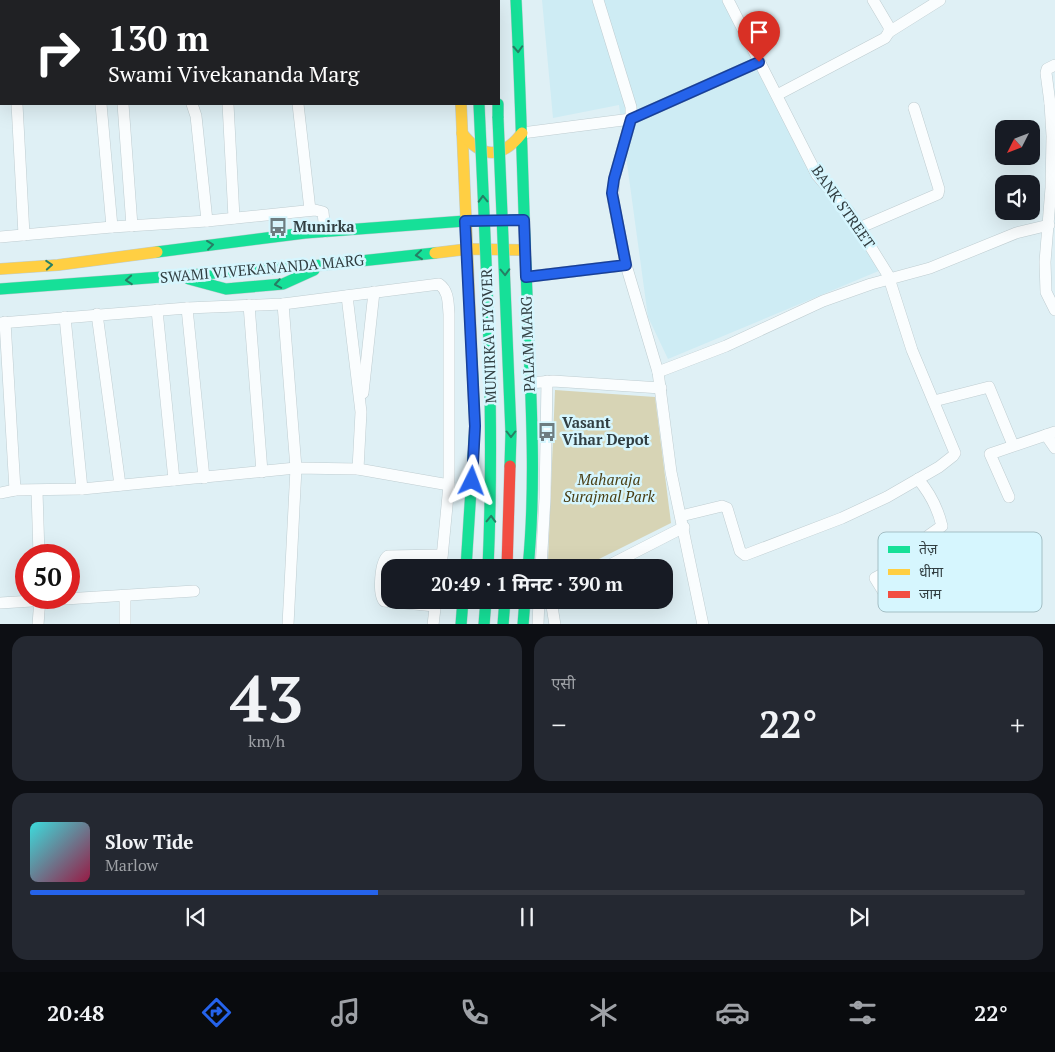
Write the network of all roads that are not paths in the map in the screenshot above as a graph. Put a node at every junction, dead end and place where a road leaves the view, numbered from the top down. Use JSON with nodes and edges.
{"nodes":[{"id":1,"x":516,"y":0,"type":"edge"},
{"id":2,"x":598,"y":0,"type":"edge"},
{"id":3,"x":728,"y":0,"type":"edge"},
{"id":4,"x":873,"y":0,"type":"edge"},
{"id":5,"x":940,"y":0,"type":"edge"},
{"id":6,"x":889,"y":32,"type":"junction"},
{"id":7,"x":759,"y":62,"type":"junction"},
{"id":8,"x":1055,"y":65,"type":"edge"},
{"id":9,"x":777,"y":95,"type":"junction"},
{"id":10,"x":17,"y":105,"type":"edge"},
{"id":11,"x":101,"y":105,"type":"edge"},
{"id":12,"x":123,"y":105,"type":"edge"},
{"id":13,"x":192,"y":105,"type":"edge"},
{"id":14,"x":228,"y":105,"type":"edge"},
{"id":15,"x":298,"y":105,"type":"edge"},
{"id":16,"x":461,"y":105,"type":"edge"},
{"id":17,"x":479,"y":105,"type":"edge"},
{"id":18,"x":498,"y":105,"type":"edge"},
{"id":19,"x":1052,"y":107,"type":"edge"},
{"id":20,"x":914,"y":108,"type":"dead end"},
{"id":21,"x":631,"y":119,"type":"junction"},
{"id":22,"x":462,"y":133,"type":"junction"},
{"id":23,"x":522,"y":133,"type":"junction"},
{"id":24,"x":1053,"y":137,"type":"edge"},
{"id":25,"x":310,"y":210,"type":"junction"},
{"id":26,"x":234,"y":218,"type":"junction"},
{"id":27,"x":524,"y":220,"type":"junction"},
{"id":28,"x":207,"y":221,"type":"junction"},
{"id":29,"x":465,"y":221,"type":"junction"},
{"id":30,"x":1049,"y":225,"type":"junction"},
{"id":31,"x":132,"y":226,"type":"junction"},
{"id":32,"x":112,"y":227,"type":"junction"},
{"id":33,"x":859,"y":228,"type":"junction"},
{"id":34,"x":325,"y":232,"type":"junction"},
{"id":35,"x":24,"y":234,"type":"junction"},
{"id":36,"x":0,"y":236,"type":"edge"},
{"id":37,"x":468,"y":250,"type":"junction"},
{"id":38,"x":525,"y":250,"type":"junction"},
{"id":39,"x":323,"y":265,"type":"junction"},
{"id":40,"x":626,"y":265,"type":"junction"},
{"id":41,"x":0,"y":269,"type":"edge"},
{"id":42,"x":178,"y":276,"type":"junction"},
{"id":43,"x":526,"y":277,"type":"junction"},
{"id":44,"x":890,"y":280,"type":"junction"},
{"id":45,"x":0,"y":289,"type":"edge"},
{"id":46,"x":374,"y":292,"type":"junction"},
{"id":47,"x":1050,"y":292,"type":"edge"},
{"id":48,"x":347,"y":296,"type":"junction"},
{"id":49,"x":283,"y":304,"type":"junction"},
{"id":50,"x":249,"y":306,"type":"junction"},
{"id":51,"x":187,"y":308,"type":"junction"},
{"id":52,"x":157,"y":310,"type":"junction"},
{"id":53,"x":1055,"y":310,"type":"edge"},
{"id":54,"x":97,"y":314,"type":"junction"},
{"id":55,"x":65,"y":317,"type":"junction"},
{"id":56,"x":2,"y":322,"type":"edge"},
{"id":57,"x":658,"y":372,"type":"junction"},
{"id":58,"x":546,"y":381,"type":"junction"},
{"id":59,"x":530,"y":383,"type":"junction"},
{"id":60,"x":661,"y":388,"type":"junction"},
{"id":61,"x":934,"y":401,"type":"junction"},
{"id":62,"x":361,"y":412,"type":"junction"},
{"id":63,"x":1051,"y":433,"type":"edge"},
{"id":64,"x":1013,"y":445,"type":"junction"},
{"id":65,"x":1055,"y":448,"type":"edge"},
{"id":66,"x":296,"y":468,"type":"junction"},
{"id":67,"x":358,"y":468,"type":"junction"},
{"id":68,"x":262,"y":472,"type":"junction"},
{"id":69,"x":204,"y":478,"type":"junction"},
{"id":70,"x":918,"y":479,"type":"junction"},
{"id":71,"x":174,"y":480,"type":"junction"},
{"id":72,"x":120,"y":485,"type":"junction"},
{"id":73,"x":450,"y":486,"type":"junction"},
{"id":74,"x":82,"y":488,"type":"junction"},
{"id":75,"x":14,"y":490,"type":"junction"},
{"id":76,"x":37,"y":490,"type":"junction"},
{"id":77,"x":0,"y":493,"type":"edge"},
{"id":78,"x":1009,"y":497,"type":"dead end"},
{"id":79,"x":682,"y":521,"type":"junction"},
{"id":80,"x":935,"y":532,"type":"edge"},
{"id":81,"x":39,"y":544,"type":"edge"},
{"id":82,"x":442,"y":555,"type":"junction"},
{"id":83,"x":385,"y":559,"type":"edge"},
{"id":84,"x":442,"y":559,"type":"edge"},
{"id":85,"x":467,"y":559,"type":"edge"},
{"id":86,"x":489,"y":559,"type":"edge"},
{"id":87,"x":507,"y":559,"type":"edge"},
{"id":88,"x":529,"y":559,"type":"edge"},
{"id":89,"x":541,"y":559,"type":"edge"},
{"id":90,"x":619,"y":559,"type":"edge"},
{"id":91,"x":381,"y":584,"type":"edge"},
{"id":92,"x":194,"y":591,"type":"dead end"},
{"id":93,"x":125,"y":596,"type":"junction"},
{"id":94,"x":381,"y":597,"type":"edge"},
{"id":95,"x":80,"y":598,"type":"edge"},
{"id":96,"x":15,"y":602,"type":"edge"},
{"id":97,"x":0,"y":603,"type":"edge"},
{"id":98,"x":39,"y":609,"type":"edge"},
{"id":99,"x":435,"y":609,"type":"edge"},
{"id":100,"x":462,"y":609,"type":"edge"},
{"id":101,"x":485,"y":609,"type":"edge"},
{"id":102,"x":504,"y":609,"type":"edge"},
{"id":103,"x":524,"y":609,"type":"edge"},
{"id":104,"x":539,"y":609,"type":"edge"},
{"id":105,"x":552,"y":609,"type":"edge"},
{"id":106,"x":38,"y":624,"type":"edge"},
{"id":107,"x":125,"y":624,"type":"edge"},
{"id":108,"x":288,"y":624,"type":"edge"},
{"id":109,"x":434,"y":624,"type":"edge"},
{"id":110,"x":461,"y":624,"type":"edge"},
{"id":111,"x":484,"y":624,"type":"edge"},
{"id":112,"x":503,"y":624,"type":"edge"},
{"id":113,"x":523,"y":624,"type":"edge"},
{"id":114,"x":538,"y":624,"type":"edge"},
{"id":115,"x":555,"y":624,"type":"edge"},
{"id":116,"x":703,"y":624,"type":"edge"}],
"edges":[{"from":1,"to":23,"type":"main road","name":"PALAM MARG","one_way":true},
{"from":2,"to":21,"type":"street"},
{"from":3,"to":7,"type":"street","name":"BANK STREET"},
{"from":4,"to":6,"type":"street"},
{"from":5,"to":6,"type":"street"},
{"from":6,"to":9,"type":"street"},
{"from":7,"to":9,"type":"street","name":"BANK STREET"},
{"from":7,"to":21,"type":"street"},
{"from":8,"to":19,"type":"street"},
{"from":9,"to":33,"type":"street","name":"BANK STREET"},
{"from":10,"to":35,"type":"street"},
{"from":11,"to":32,"type":"street"},
{"from":12,"to":31,"type":"street"},
{"from":13,"to":28,"type":"street"},
{"from":14,"to":26,"type":"street"},
{"from":15,"to":25,"type":"street"},
{"from":16,"to":22,"type":"main road"},
{"from":86,"to":17,"type":"main road","name":"MUNIRKA FLYOVER","one_way":true,"bridge":true},
{"from":18,"to":87,"type":"main road","name":"MUNIRKA FLYOVER","one_way":true,"bridge":true},
{"from":19,"to":24,"type":"street"},
{"from":20,"to":33,"type":"street"},
{"from":21,"to":23,"type":"street"},
{"from":21,"to":40,"type":"street"},
{"from":22,"to":23,"type":"main road"},
{"from":22,"to":29,"type":"main road"},
{"from":23,"to":27,"type":"main road","name":"PALAM MARG"},
{"from":24,"to":30,"type":"street"},
{"from":25,"to":26,"type":"street"},
{"from":25,"to":34,"type":"street"},
{"from":26,"to":28,"type":"street"},
{"from":27,"to":29,"type":"main road","name":"SWAMI VIVEKANANDA MARG"},
{"from":27,"to":38,"type":"main road","name":"PALAM MARG"},
{"from":28,"to":31,"type":"street"},
{"from":29,"to":34,"type":"main road","name":"SWAMI VIVEKANANDA MARG"},
{"from":29,"to":37,"type":"main road"},
{"from":30,"to":44,"type":"street"},
{"from":30,"to":47,"type":"street"},
{"from":31,"to":32,"type":"street"},
{"from":32,"to":35,"type":"street"},
{"from":33,"to":44,"type":"street","name":"BANK STREET"},
{"from":41,"to":34,"type":"main road","name":"SWAMI VIVEKANANDA MARG","one_way":true},
{"from":35,"to":36,"type":"street"},
{"from":37,"to":38,"type":"main road","name":"SWAMI VIVEKANANDA MARG"},
{"from":37,"to":39,"type":"main road","name":"SWAMI VIVEKANANDA MARG","one_way":true},
{"from":37,"to":85,"type":"main road"},
{"from":38,"to":43,"type":"main road","name":"PALAM MARG"},
{"from":39,"to":42,"type":"main road","name":"SWAMI VIVEKANANDA MARG"},
{"from":39,"to":42,"type":"main road","one_way":true},
{"from":40,"to":43,"type":"street"},
{"from":40,"to":57,"type":"street"},
{"from":42,"to":45,"type":"main road","name":"SWAMI VIVEKANANDA MARG","one_way":true},
{"from":43,"to":59,"type":"main road","name":"PALAM MARG"},
{"from":44,"to":57,"type":"street"},
{"from":44,"to":61,"type":"street","name":"BANK STREET"},
{"from":46,"to":48,"type":"street"},
{"from":46,"to":62,"type":"street"},
{"from":46,"to":73,"type":"street"},
{"from":47,"to":53,"type":"street"},
{"from":48,"to":49,"type":"street"},
{"from":48,"to":62,"type":"street"},
{"from":49,"to":50,"type":"street"},
{"from":49,"to":66,"type":"street"},
{"from":50,"to":51,"type":"street"},
{"from":50,"to":68,"type":"street"},
{"from":51,"to":52,"type":"street"},
{"from":51,"to":69,"type":"street"},
{"from":52,"to":54,"type":"street"},
{"from":52,"to":71,"type":"street"},
{"from":54,"to":55,"type":"street"},
{"from":54,"to":72,"type":"street"},
{"from":55,"to":56,"type":"street"},
{"from":55,"to":74,"type":"street"},
{"from":56,"to":75,"type":"street"},
{"from":57,"to":60,"type":"street"},
{"from":58,"to":59,"type":"street"},
{"from":58,"to":60,"type":"street"},
{"from":58,"to":89,"type":"street"},
{"from":59,"to":88,"type":"main road","name":"PALAM MARG"},
{"from":60,"to":79,"type":"street"},
{"from":61,"to":64,"type":"street"},
{"from":61,"to":70,"type":"street","name":"BANK STREET"},
{"from":62,"to":67,"type":"street"},
{"from":63,"to":64,"type":"street"},
{"from":63,"to":65,"type":"street"},
{"from":64,"to":78,"type":"street"},
{"from":66,"to":67,"type":"street"},
{"from":66,"to":68,"type":"street"},
{"from":66,"to":108,"type":"street"},
{"from":67,"to":73,"type":"street"},
{"from":68,"to":69,"type":"street"},
{"from":69,"to":71,"type":"street"},
{"from":70,"to":79,"type":"street"},
{"from":70,"to":80,"type":"street"},
{"from":71,"to":72,"type":"street"},
{"from":72,"to":74,"type":"street"},
{"from":73,"to":82,"type":"street"},
{"from":74,"to":76,"type":"street"},
{"from":75,"to":76,"type":"street"},
{"from":75,"to":77,"type":"street"},
{"from":76,"to":81,"type":"street"},
{"from":79,"to":90,"type":"street"},
{"from":79,"to":116,"type":"street"},
{"from":82,"to":83,"type":"street"},
{"from":82,"to":84,"type":"street"},
{"from":91,"to":94,"type":"street"},
{"from":92,"to":93,"type":"street"},
{"from":93,"to":95,"type":"street"},
{"from":93,"to":107,"type":"street"},
{"from":96,"to":97,"type":"street"},
{"from":98,"to":106,"type":"street"},
{"from":99,"to":109,"type":"street"},
{"from":100,"to":110,"type":"main road"},
{"from":101,"to":111,"type":"main road","bridge":true},
{"from":102,"to":112,"type":"main road","bridge":true},
{"from":103,"to":113,"type":"main road"},
{"from":104,"to":114,"type":"street"},
{"from":105,"to":115,"type":"street"}]}
